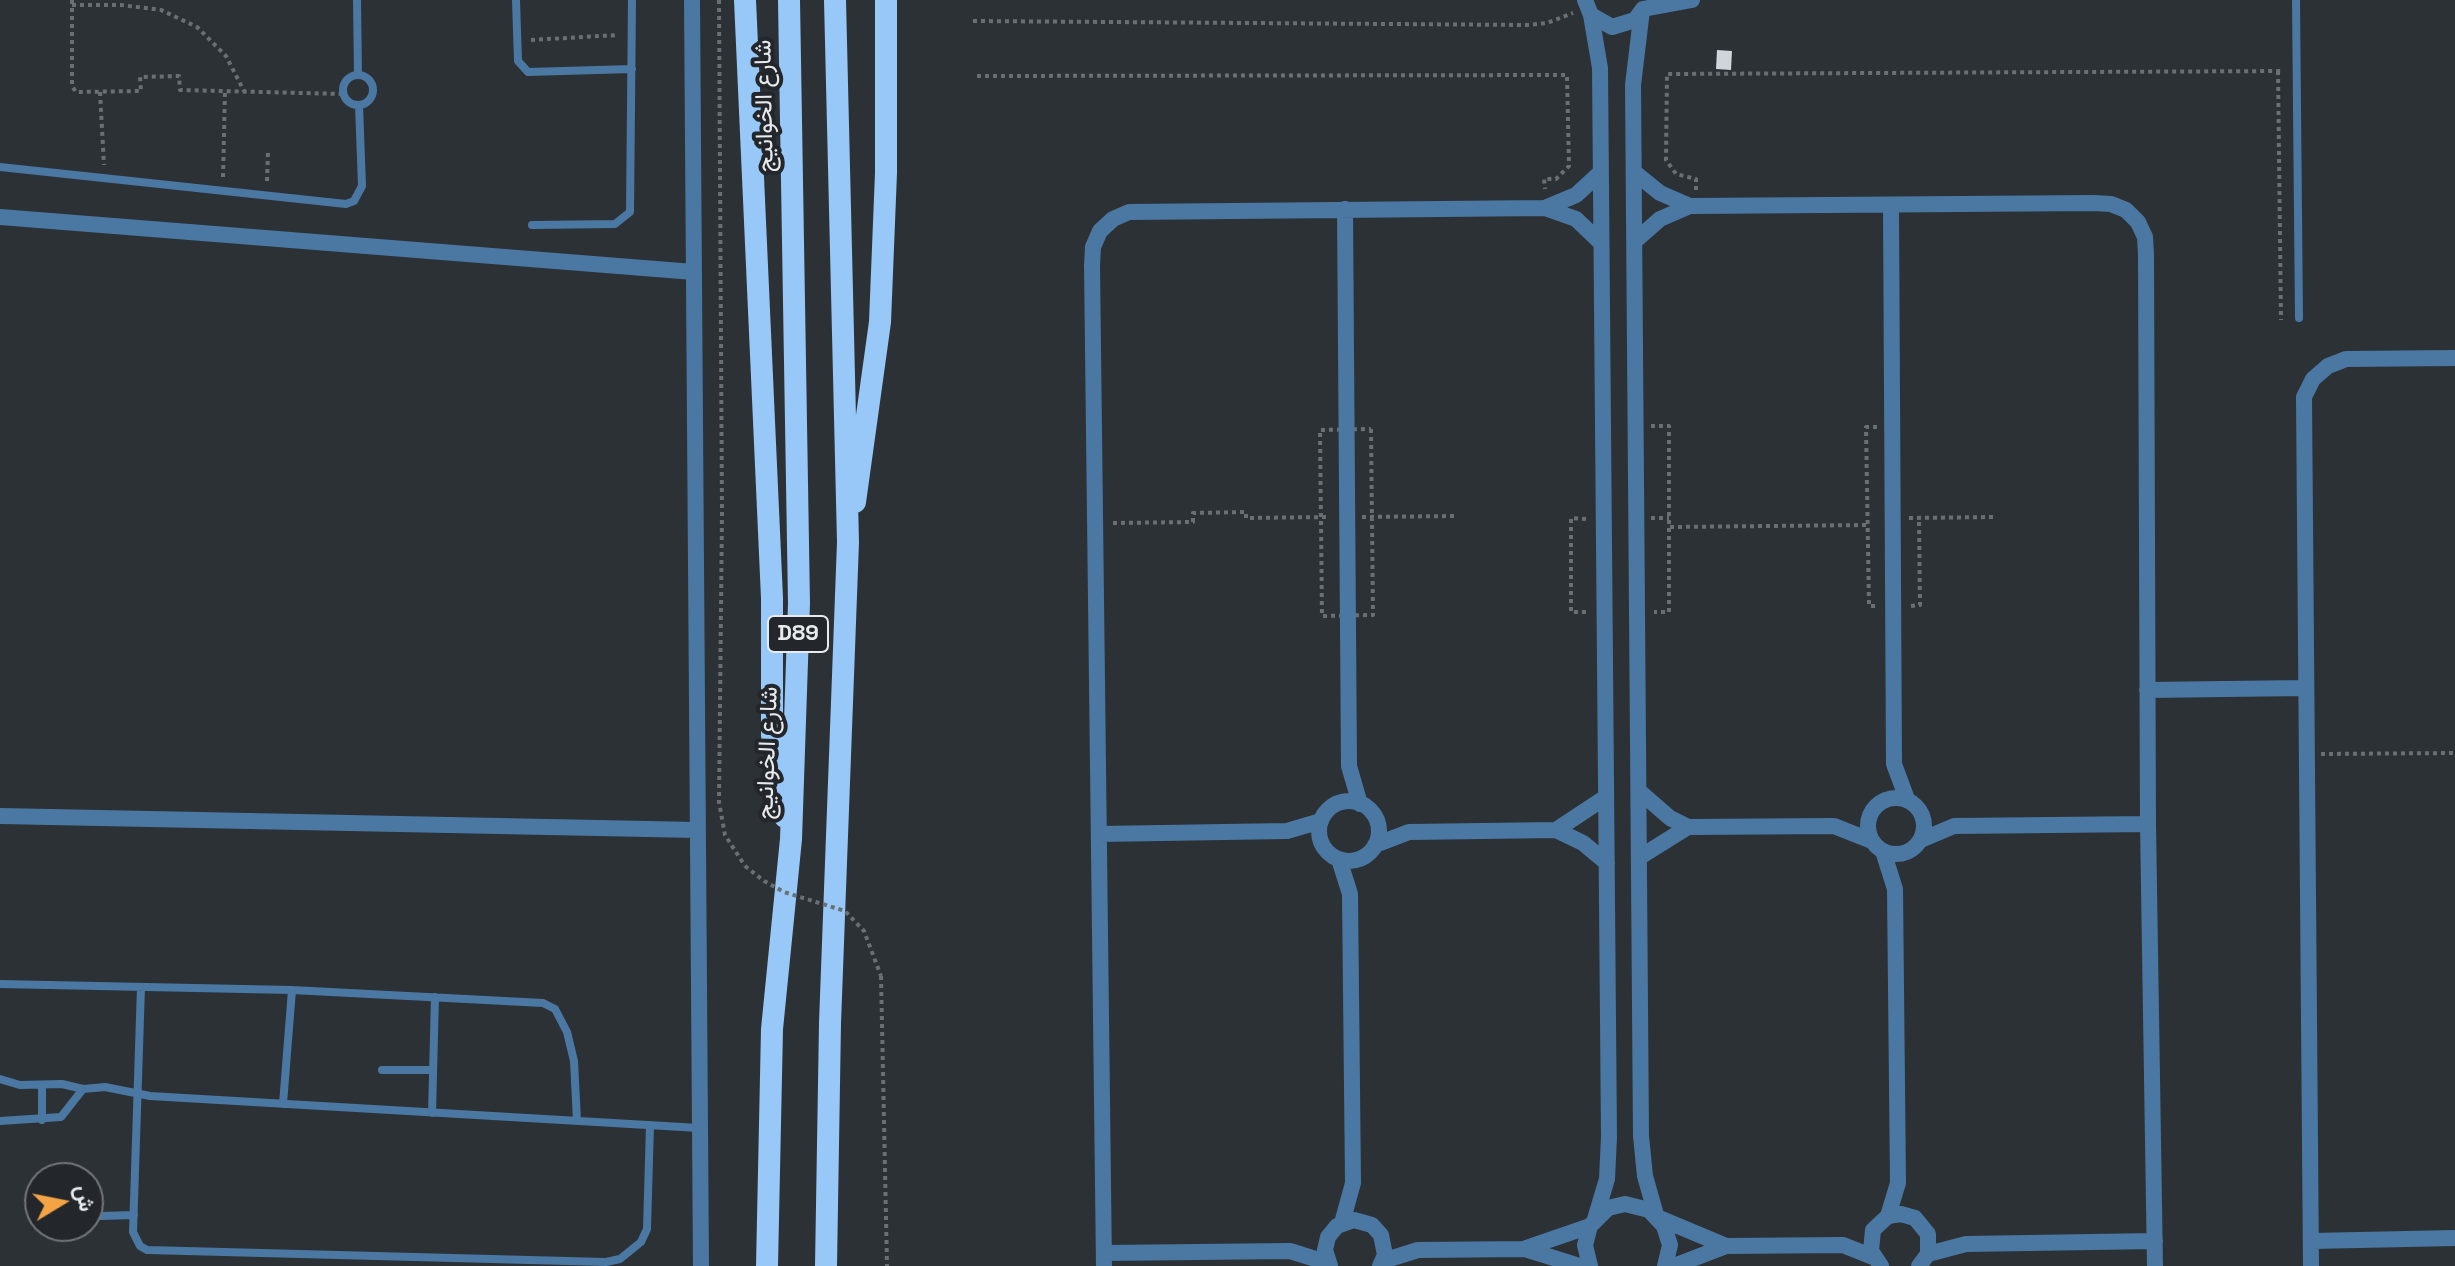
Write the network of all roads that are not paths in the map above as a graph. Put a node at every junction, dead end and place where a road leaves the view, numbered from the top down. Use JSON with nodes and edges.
{"nodes":[{"id":1,"x":357,"y":0,"type":"edge"},
{"id":2,"x":516,"y":0,"type":"edge"},
{"id":3,"x":632,"y":0,"type":"edge"},
{"id":4,"x":692,"y":0,"type":"edge"},
{"id":5,"x":745,"y":0,"type":"edge"},
{"id":6,"x":789,"y":0,"type":"edge"},
{"id":7,"x":835,"y":0,"type":"edge"},
{"id":8,"x":886,"y":0,"type":"edge"},
{"id":9,"x":1692,"y":0,"type":"edge"},
{"id":10,"x":2296,"y":0,"type":"edge"},
{"id":11,"x":1587,"y":6,"type":"edge"},
{"id":12,"x":1644,"y":6,"type":"edge"},
{"id":13,"x":632,"y":69,"type":"junction"},
{"id":14,"x":358,"y":75,"type":"junction"},
{"id":15,"x":359,"y":105,"type":"junction"},
{"id":16,"x":0,"y":167,"type":"edge"},
{"id":17,"x":1634,"y":172,"type":"junction"},
{"id":18,"x":1600,"y":173,"type":"junction"},
{"id":19,"x":1891,"y":205,"type":"junction"},
{"id":20,"x":1693,"y":206,"type":"junction"},
{"id":21,"x":1545,"y":208,"type":"junction"},
{"id":22,"x":1345,"y":209,"type":"junction"},
{"id":23,"x":0,"y":217,"type":"edge"},
{"id":24,"x":532,"y":225,"type":"dead end"},
{"id":25,"x":1635,"y":241,"type":"junction"},
{"id":26,"x":1600,"y":242,"type":"junction"},
{"id":27,"x":694,"y":272,"type":"junction"},
{"id":28,"x":2299,"y":318,"type":"dead end"},
{"id":29,"x":2455,"y":358,"type":"edge"},
{"id":30,"x":848,"y":542,"type":"junction"},
{"id":31,"x":2305,"y":688,"type":"junction"},
{"id":32,"x":2147,"y":690,"type":"junction"},
{"id":33,"x":1894,"y":764,"type":"junction"},
{"id":34,"x":1349,"y":766,"type":"junction"},
{"id":35,"x":1639,"y":791,"type":"junction"},
{"id":36,"x":1606,"y":797,"type":"junction"},
{"id":37,"x":1907,"y":799,"type":"junction"},
{"id":38,"x":1337,"y":804,"type":"junction"},
{"id":39,"x":1360,"y":804,"type":"junction"},
{"id":40,"x":1876,"y":806,"type":"junction"},
{"id":41,"x":1921,"y":813,"type":"junction"},
{"id":42,"x":0,"y":816,"type":"edge"},
{"id":43,"x":1375,"y":817,"type":"junction"},
{"id":44,"x":1321,"y":821,"type":"junction"},
{"id":45,"x":2148,"y":824,"type":"junction"},
{"id":46,"x":1834,"y":826,"type":"junction"},
{"id":47,"x":1954,"y":826,"type":"junction"},
{"id":48,"x":1688,"y":827,"type":"junction"},
{"id":49,"x":697,"y":830,"type":"junction"},
{"id":50,"x":1556,"y":830,"type":"junction"},
{"id":51,"x":1287,"y":831,"type":"junction"},
{"id":52,"x":1409,"y":832,"type":"junction"},
{"id":53,"x":1099,"y":834,"type":"junction"},
{"id":54,"x":791,"y":839,"type":"junction"},
{"id":55,"x":1322,"y":844,"type":"junction"},
{"id":56,"x":1916,"y":845,"type":"junction"},
{"id":57,"x":1878,"y":846,"type":"junction"},
{"id":58,"x":1369,"y":851,"type":"junction"},
{"id":59,"x":1640,"y":857,"type":"junction"},
{"id":60,"x":1339,"y":859,"type":"junction"},
{"id":61,"x":1607,"y":863,"type":"junction"},
{"id":62,"x":1895,"y":889,"type":"junction"},
{"id":63,"x":1350,"y":894,"type":"junction"},
{"id":64,"x":0,"y":984,"type":"edge"},
{"id":65,"x":141,"y":987,"type":"junction"},
{"id":66,"x":292,"y":990,"type":"junction"},
{"id":67,"x":435,"y":997,"type":"junction"},
{"id":68,"x":382,"y":1070,"type":"dead end"},
{"id":69,"x":433,"y":1070,"type":"junction"},
{"id":70,"x":0,"y":1079,"type":"edge"},
{"id":71,"x":42,"y":1085,"type":"junction"},
{"id":72,"x":83,"y":1089,"type":"junction"},
{"id":73,"x":137,"y":1094,"type":"junction"},
{"id":74,"x":283,"y":1104,"type":"junction"},
{"id":75,"x":432,"y":1113,"type":"junction"},
{"id":76,"x":42,"y":1120,"type":"junction"},
{"id":77,"x":0,"y":1121,"type":"edge"},
{"id":78,"x":577,"y":1121,"type":"junction"},
{"id":79,"x":650,"y":1125,"type":"junction"},
{"id":80,"x":699,"y":1128,"type":"junction"},
{"id":81,"x":1353,"y":1183,"type":"junction"},
{"id":82,"x":1898,"y":1183,"type":"junction"},
{"id":83,"x":134,"y":1215,"type":"junction"},
{"id":84,"x":104,"y":1216,"type":"edge"},
{"id":85,"x":1657,"y":1216,"type":"junction"},
{"id":86,"x":1888,"y":1216,"type":"junction"},
{"id":87,"x":1366,"y":1222,"type":"junction"},
{"id":88,"x":1592,"y":1222,"type":"junction"},
{"id":89,"x":1918,"y":1222,"type":"junction"},
{"id":90,"x":1342,"y":1223,"type":"junction"},
{"id":91,"x":1873,"y":1230,"type":"junction"},
{"id":92,"x":1381,"y":1235,"type":"junction"},
{"id":93,"x":1328,"y":1237,"type":"junction"},
{"id":94,"x":2455,"y":1238,"type":"edge"},
{"id":95,"x":2155,"y":1241,"type":"junction"},
{"id":96,"x":2311,"y":1241,"type":"junction"},
{"id":97,"x":1966,"y":1244,"type":"junction"},
{"id":98,"x":1843,"y":1245,"type":"junction"},
{"id":99,"x":1726,"y":1246,"type":"junction"},
{"id":100,"x":1525,"y":1249,"type":"junction"},
{"id":101,"x":1418,"y":1250,"type":"junction"},
{"id":102,"x":1290,"y":1251,"type":"junction"},
{"id":103,"x":1104,"y":1260,"type":"edge"},
{"id":104,"x":1924,"y":1260,"type":"edge"},
{"id":105,"x":1877,"y":1262,"type":"edge"},
{"id":106,"x":1382,"y":1263,"type":"edge"},
{"id":107,"x":1329,"y":1265,"type":"edge"},
{"id":108,"x":701,"y":1266,"type":"edge"},
{"id":109,"x":767,"y":1266,"type":"edge"},
{"id":110,"x":826,"y":1266,"type":"edge"},
{"id":111,"x":1579,"y":1266,"type":"edge"},
{"id":112,"x":1590,"y":1266,"type":"edge"},
{"id":113,"x":1665,"y":1266,"type":"edge"},
{"id":114,"x":1674,"y":1266,"type":"edge"},
{"id":115,"x":2155,"y":1266,"type":"edge"},
{"id":116,"x":2311,"y":1266,"type":"edge"}],
"edges":[{"from":1,"to":14,"type":"lane"},
{"from":2,"to":13,"type":"lane"},
{"from":3,"to":13,"type":"lane"},
{"from":4,"to":27,"type":"street"},
{"from":5,"to":54,"type":"highway"},
{"from":6,"to":54,"type":"highway","name":"شارع الخوانيج","number":"D89"},
{"from":7,"to":30,"type":"highway","number":"D89"},
{"from":8,"to":30,"type":"highway"},
{"from":9,"to":12,"type":"street"},
{"from":10,"to":28,"type":"lane"},
{"from":11,"to":12,"type":"street"},
{"from":11,"to":18,"type":"street"},
{"from":12,"to":17,"type":"street"},
{"from":13,"to":24,"type":"lane"},
{"from":14,"to":15,"type":"lane"},
{"from":14,"to":15,"type":"lane"},
{"from":15,"to":16,"type":"lane"},
{"from":17,"to":20,"type":"street"},
{"from":17,"to":25,"type":"street"},
{"from":18,"to":21,"type":"street"},
{"from":18,"to":26,"type":"street"},
{"from":19,"to":20,"type":"street"},
{"from":19,"to":32,"type":"street"},
{"from":19,"to":33,"type":"street"},
{"from":20,"to":25,"type":"street"},
{"from":21,"to":22,"type":"street"},
{"from":21,"to":26,"type":"street"},
{"from":22,"to":34,"type":"street"},
{"from":22,"to":53,"type":"street"},
{"from":23,"to":27,"type":"street"},
{"from":25,"to":35,"type":"street"},
{"from":26,"to":36,"type":"street"},
{"from":27,"to":49,"type":"street"},
{"from":29,"to":31,"type":"street"},
{"from":30,"to":110,"type":"highway","number":"D89"},
{"from":31,"to":32,"type":"street"},
{"from":31,"to":96,"type":"street"},
{"from":32,"to":45,"type":"street"},
{"from":33,"to":37,"type":"street"},
{"from":33,"to":40,"type":"street"},
{"from":34,"to":38,"type":"street"},
{"from":34,"to":39,"type":"street"},
{"from":35,"to":48,"type":"street"},
{"from":35,"to":59,"type":"street"},
{"from":36,"to":50,"type":"street"},
{"from":36,"to":61,"type":"street"},
{"from":37,"to":40,"type":"street"},
{"from":37,"to":41,"type":"street"},
{"from":38,"to":39,"type":"street"},
{"from":38,"to":44,"type":"street"},
{"from":39,"to":43,"type":"street"},
{"from":40,"to":46,"type":"street"},
{"from":40,"to":57,"type":"street"},
{"from":41,"to":47,"type":"street"},
{"from":41,"to":56,"type":"street"},
{"from":42,"to":49,"type":"street"},
{"from":43,"to":52,"type":"street"},
{"from":43,"to":58,"type":"street"},
{"from":44,"to":51,"type":"street"},
{"from":44,"to":55,"type":"street"},
{"from":45,"to":47,"type":"street"},
{"from":45,"to":95,"type":"street"},
{"from":46,"to":48,"type":"street"},
{"from":46,"to":57,"type":"street"},
{"from":47,"to":56,"type":"street"},
{"from":48,"to":59,"type":"street"},
{"from":49,"to":80,"type":"street"},
{"from":50,"to":52,"type":"street"},
{"from":50,"to":61,"type":"street"},
{"from":51,"to":53,"type":"street"},
{"from":51,"to":55,"type":"street"},
{"from":52,"to":58,"type":"street"},
{"from":53,"to":103,"type":"street"},
{"from":54,"to":109,"type":"highway","name":"شارع الخوانيج","number":"D89"},
{"from":55,"to":60,"type":"street"},
{"from":56,"to":57,"type":"street"},
{"from":56,"to":62,"type":"street"},
{"from":57,"to":62,"type":"street"},
{"from":58,"to":60,"type":"street"},
{"from":58,"to":63,"type":"street"},
{"from":59,"to":85,"type":"street"},
{"from":60,"to":63,"type":"street"},
{"from":61,"to":88,"type":"street"},
{"from":62,"to":82,"type":"street"},
{"from":63,"to":81,"type":"street"},
{"from":64,"to":65,"type":"lane"},
{"from":65,"to":66,"type":"lane"},
{"from":65,"to":73,"type":"lane"},
{"from":66,"to":67,"type":"lane"},
{"from":66,"to":74,"type":"lane"},
{"from":67,"to":69,"type":"lane"},
{"from":67,"to":78,"type":"lane"},
{"from":68,"to":69,"type":"lane"},
{"from":69,"to":75,"type":"lane"},
{"from":70,"to":71,"type":"lane"},
{"from":71,"to":72,"type":"lane"},
{"from":71,"to":76,"type":"lane"},
{"from":72,"to":73,"type":"lane"},
{"from":72,"to":76,"type":"lane"},
{"from":73,"to":74,"type":"lane"},
{"from":73,"to":83,"type":"lane"},
{"from":74,"to":75,"type":"lane"},
{"from":75,"to":78,"type":"lane"},
{"from":76,"to":77,"type":"lane"},
{"from":78,"to":79,"type":"lane"},
{"from":79,"to":80,"type":"lane"},
{"from":79,"to":83,"type":"lane"},
{"from":80,"to":108,"type":"street"},
{"from":81,"to":87,"type":"street"},
{"from":81,"to":90,"type":"street"},
{"from":82,"to":86,"type":"street"},
{"from":82,"to":89,"type":"street"},
{"from":83,"to":84,"type":"lane"},
{"from":85,"to":88,"type":"street"},
{"from":85,"to":99,"type":"street"},
{"from":85,"to":113,"type":"street"},
{"from":86,"to":89,"type":"street"},
{"from":86,"to":91,"type":"street"},
{"from":87,"to":90,"type":"street"},
{"from":87,"to":92,"type":"street"},
{"from":88,"to":100,"type":"street"},
{"from":88,"to":112,"type":"street"},
{"from":89,"to":97,"type":"street"},
{"from":89,"to":104,"type":"street"},
{"from":90,"to":93,"type":"street"},
{"from":91,"to":98,"type":"street"},
{"from":91,"to":105,"type":"street"},
{"from":92,"to":101,"type":"street"},
{"from":92,"to":106,"type":"street"},
{"from":93,"to":102,"type":"street"},
{"from":93,"to":107,"type":"street"},
{"from":94,"to":96,"type":"street"},
{"from":95,"to":97,"type":"street"},
{"from":95,"to":115,"type":"street"},
{"from":96,"to":116,"type":"street"},
{"from":97,"to":104,"type":"street"},
{"from":98,"to":99,"type":"street"},
{"from":98,"to":105,"type":"street"},
{"from":99,"to":114,"type":"street"},
{"from":100,"to":101,"type":"street"},
{"from":100,"to":111,"type":"street"},
{"from":101,"to":106,"type":"street"},
{"from":102,"to":103,"type":"street"},
{"from":102,"to":107,"type":"street"}]}
